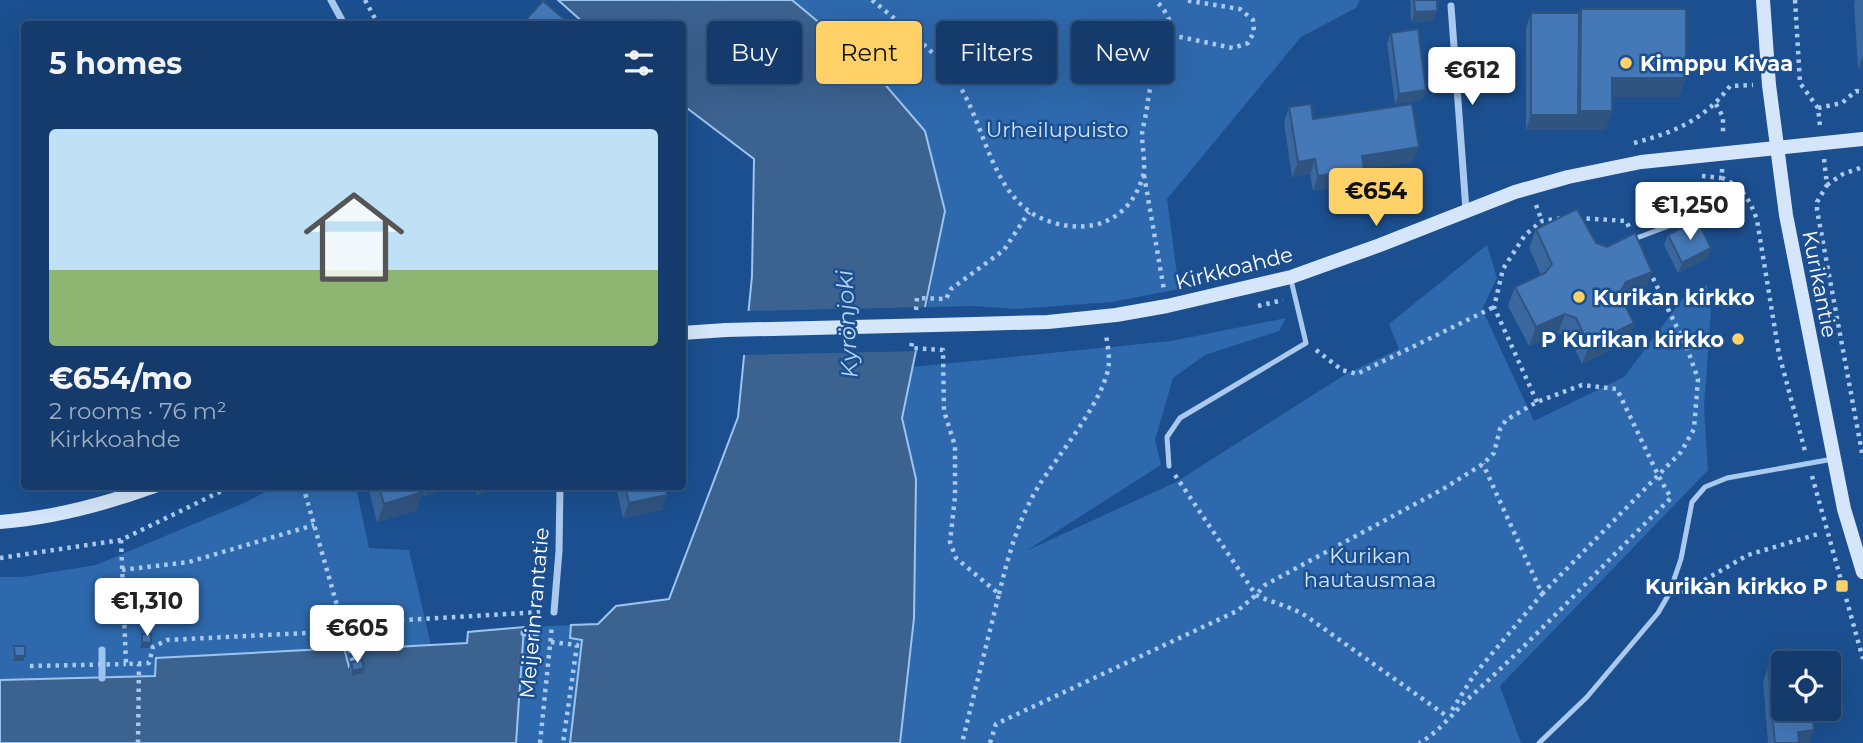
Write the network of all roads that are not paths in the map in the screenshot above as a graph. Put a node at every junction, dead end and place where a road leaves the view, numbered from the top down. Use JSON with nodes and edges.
{"nodes":[{"id":1,"x":331,"y":0,"type":"edge"},
{"id":2,"x":1763,"y":0,"type":"edge"},
{"id":3,"x":1451,"y":6,"type":"dead end"},
{"id":4,"x":342,"y":21,"type":"edge"},
{"id":5,"x":1863,"y":139,"type":"edge"},
{"id":6,"x":1776,"y":147,"type":"junction"},
{"id":7,"x":1466,"y":211,"type":"junction"},
{"id":8,"x":1698,"y":215,"type":"dead end"},
{"id":9,"x":1634,"y":239,"type":"edge"},
{"id":10,"x":1291,"y":277,"type":"junction"},
{"id":11,"x":686,"y":333,"type":"edge"},
{"id":12,"x":1833,"y":458,"type":"junction"},
{"id":13,"x":1169,"y":466,"type":"road end"},
{"id":14,"x":144,"y":490,"type":"edge"},
{"id":15,"x":560,"y":490,"type":"edge"},
{"id":16,"x":0,"y":522,"type":"edge"},
{"id":17,"x":1863,"y":572,"type":"edge"},
{"id":18,"x":554,"y":612,"type":"road end"},
{"id":19,"x":1539,"y":743,"type":"edge"}],
"edges":[{"from":1,"to":4,"type":"street"},
{"from":2,"to":6,"type":"main road","name":"Kurikantie"},
{"from":3,"to":7,"type":"street"},
{"from":5,"to":6,"type":"main road","name":"Kirkkoahde"},
{"from":6,"to":7,"type":"main road","name":"Kirkkoahde"},
{"from":6,"to":12,"type":"main road","name":"Kurikantie"},
{"from":7,"to":10,"type":"main road","name":"Kirkkoahde"},
{"from":8,"to":9,"type":"lane"},
{"from":10,"to":11,"type":"main road","name":"Kirkkoahde","bridge":true},
{"from":10,"to":13,"type":"lane"},
{"from":12,"to":17,"type":"main road","name":"Kurikantie"},
{"from":12,"to":19,"type":"lane"},
{"from":14,"to":16,"type":"main road"},
{"from":15,"to":18,"type":"street","name":"Meijerin rantatie"}]}
